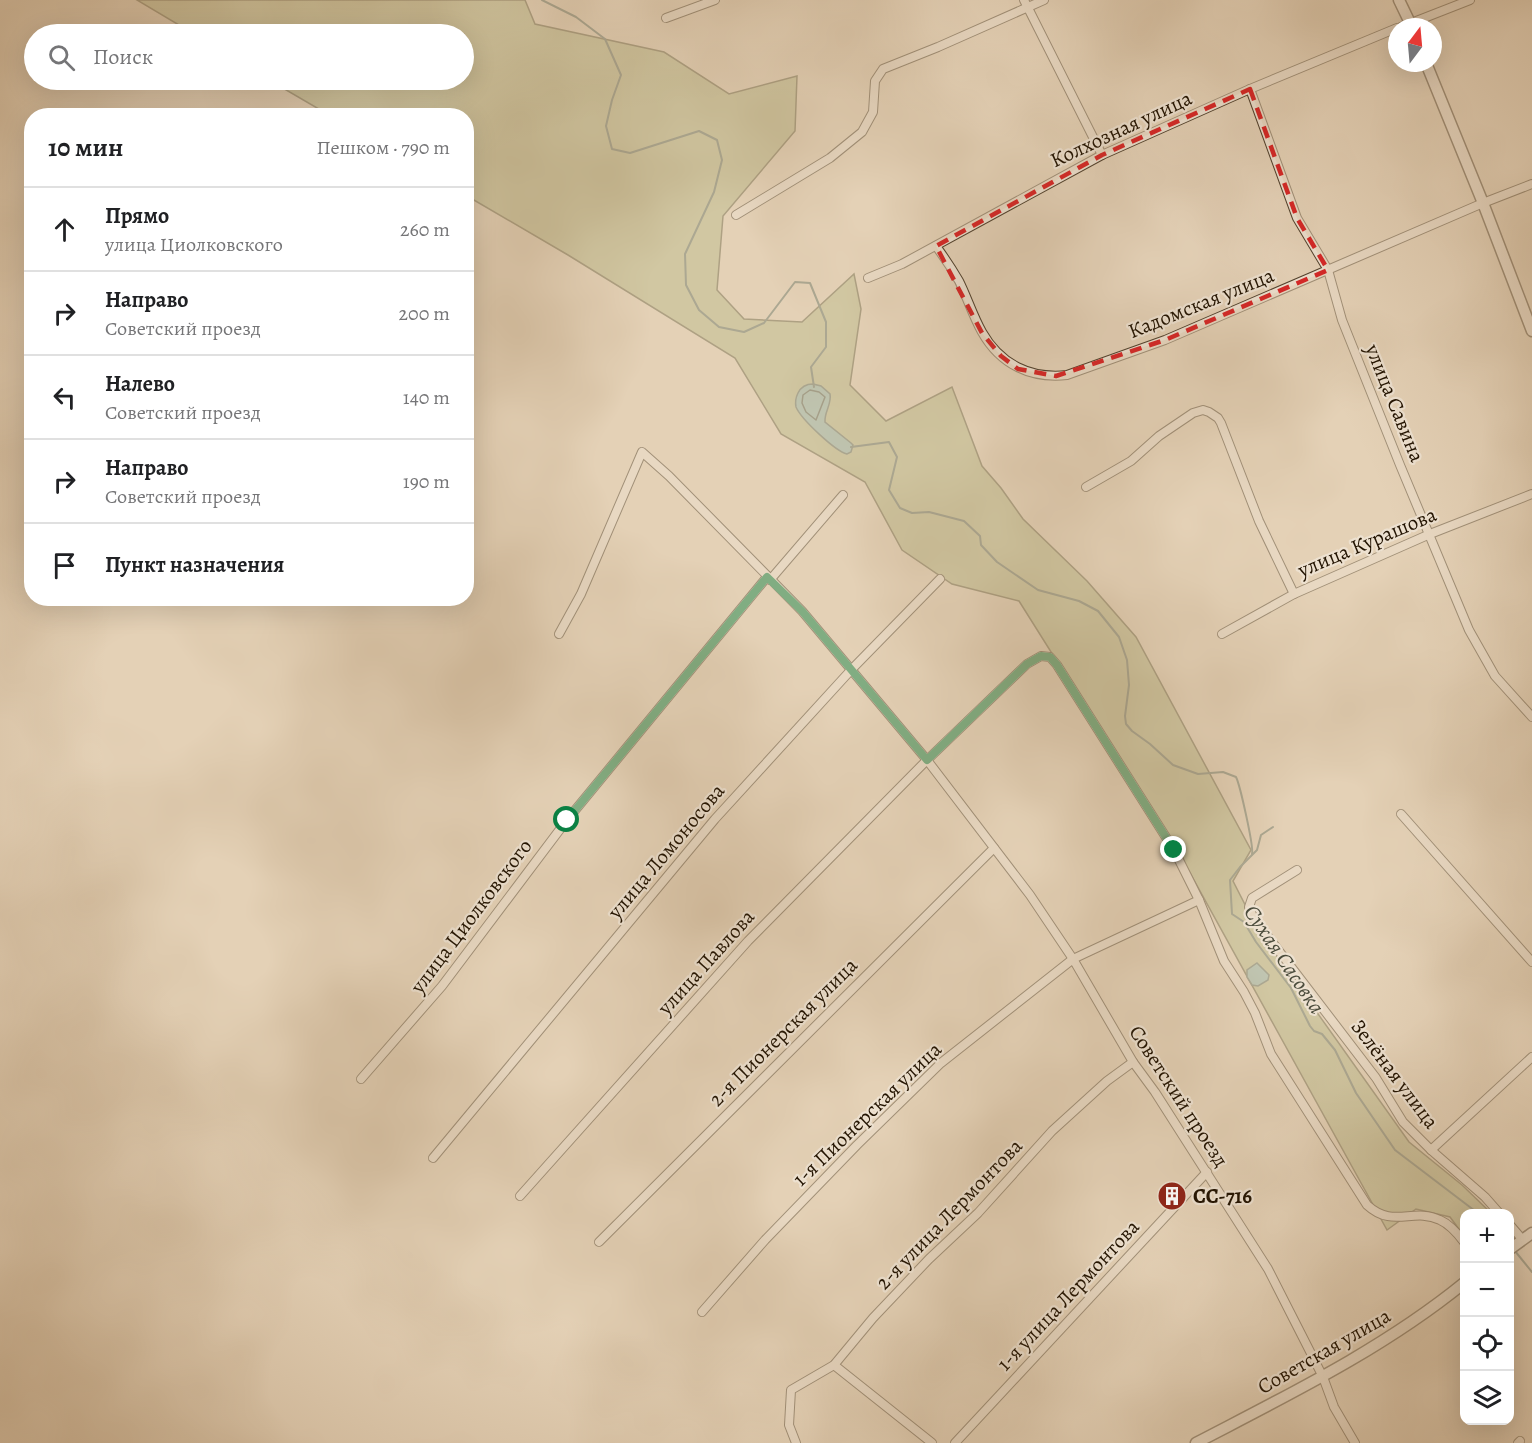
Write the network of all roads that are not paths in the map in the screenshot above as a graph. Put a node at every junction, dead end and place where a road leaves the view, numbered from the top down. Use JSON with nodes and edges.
{"nodes":[{"id":1,"x":715,"y":0,"type":"edge"},
{"id":2,"x":1044,"y":0,"type":"edge"},
{"id":3,"x":1399,"y":0,"type":"edge"},
{"id":4,"x":1470,"y":0,"type":"edge"},
{"id":5,"x":1025,"y":3,"type":"edge"},
{"id":6,"x":666,"y":18,"type":"dead end"},
{"id":7,"x":1403,"y":18,"type":"edge"},
{"id":8,"x":1425,"y":18,"type":"edge"},
{"id":9,"x":1388,"y":33,"type":"edge"},
{"id":10,"x":1430,"y":72,"type":"edge"},
{"id":11,"x":1250,"y":89,"type":"junction"},
{"id":12,"x":1102,"y":155,"type":"junction"},
{"id":13,"x":1532,"y":184,"type":"edge"},
{"id":14,"x":1484,"y":203,"type":"junction"},
{"id":15,"x":736,"y":215,"type":"dead end"},
{"id":16,"x":936,"y":246,"type":"junction"},
{"id":17,"x":1328,"y":270,"type":"junction"},
{"id":18,"x":868,"y":278,"type":"dead end"},
{"id":19,"x":1532,"y":331,"type":"edge"},
{"id":20,"x":1086,"y":487,"type":"dead end"},
{"id":21,"x":1532,"y":494,"type":"edge"},
{"id":22,"x":843,"y":495,"type":"dead end"},
{"id":23,"x":1430,"y":534,"type":"junction"},
{"id":24,"x":769,"y":578,"type":"junction"},
{"id":25,"x":940,"y":579,"type":"dead end"},
{"id":26,"x":1294,"y":594,"type":"junction"},
{"id":27,"x":559,"y":634,"type":"dead end"},
{"id":28,"x":1222,"y":634,"type":"dead end"},
{"id":29,"x":851,"y":670,"type":"junction"},
{"id":30,"x":1532,"y":717,"type":"edge"},
{"id":31,"x":927,"y":760,"type":"junction"},
{"id":32,"x":1401,"y":814,"type":"dead end"},
{"id":33,"x":994,"y":848,"type":"junction"},
{"id":34,"x":1297,"y":870,"type":"dead end"},
{"id":35,"x":1199,"y":900,"type":"junction"},
{"id":36,"x":1073,"y":959,"type":"junction"},
{"id":37,"x":1532,"y":962,"type":"edge"},
{"id":38,"x":1532,"y":1057,"type":"edge"},
{"id":39,"x":1133,"y":1062,"type":"junction"},
{"id":40,"x":361,"y":1080,"type":"dead end"},
{"id":41,"x":1431,"y":1150,"type":"junction"},
{"id":42,"x":432,"y":1158,"type":"dead end"},
{"id":43,"x":1207,"y":1172,"type":"junction"},
{"id":44,"x":520,"y":1196,"type":"dead end"},
{"id":45,"x":1496,"y":1209,"type":"edge"},
{"id":46,"x":1514,"y":1231,"type":"edge"},
{"id":47,"x":1532,"y":1233,"type":"edge"},
{"id":48,"x":1460,"y":1238,"type":"edge"},
{"id":49,"x":1521,"y":1240,"type":"junction"},
{"id":50,"x":598,"y":1242,"type":"dead end"},
{"id":51,"x":1514,"y":1245,"type":"edge"},
{"id":52,"x":1460,"y":1286,"type":"edge"},
{"id":53,"x":702,"y":1312,"type":"dead end"},
{"id":54,"x":834,"y":1365,"type":"junction"},
{"id":55,"x":1323,"y":1377,"type":"junction"},
{"id":56,"x":796,"y":1443,"type":"edge"},
{"id":57,"x":932,"y":1443,"type":"edge"},
{"id":58,"x":956,"y":1443,"type":"edge"},
{"id":59,"x":1196,"y":1443,"type":"edge"},
{"id":60,"x":1355,"y":1443,"type":"edge"}],
"edges":[{"from":1,"to":6,"type":"street"},
{"from":2,"to":5,"type":"street"},
{"from":3,"to":7,"type":"street"},
{"from":4,"to":8,"type":"street","name":"Колхозная улица"},
{"from":5,"to":12,"type":"street"},
{"from":5,"to":15,"type":"street"},
{"from":9,"to":11,"type":"street","name":"Колхозная улица"},
{"from":10,"to":14,"type":"street"},
{"from":11,"to":12,"type":"street","name":"Колхозная улица"},
{"from":11,"to":17,"type":"street","name":"улица Савина"},
{"from":12,"to":16,"type":"street","name":"Колхозная улица"},
{"from":13,"to":14,"type":"street","name":"Кадомская улица"},
{"from":14,"to":17,"type":"street","name":"Кадомская улица"},
{"from":14,"to":19,"type":"street"},
{"from":16,"to":17,"type":"street","name":"Кадомская улица"},
{"from":16,"to":18,"type":"street","name":"Колхозная улица"},
{"from":17,"to":23,"type":"street","name":"улица Савина"},
{"from":20,"to":26,"type":"street"},
{"from":21,"to":23,"type":"street","name":"улица Курашова"},
{"from":22,"to":24,"type":"street","name":"улица Циолковского"},
{"from":23,"to":26,"type":"street","name":"улица Курашова"},
{"from":23,"to":30,"type":"street","name":"улица Савина"},
{"from":24,"to":27,"type":"street","name":"Советский проезд"},
{"from":24,"to":29,"type":"street","name":"Советский проезд"},
{"from":24,"to":40,"type":"street","name":"улица Циолковского"},
{"from":25,"to":29,"type":"street","name":"улица Ломоносова"},
{"from":26,"to":28,"type":"street","name":"улица Курашова"},
{"from":29,"to":31,"type":"street","name":"Советский проезд"},
{"from":29,"to":42,"type":"street","name":"улица Ломоносова"},
{"from":31,"to":33,"type":"street","name":"Советский проезд"},
{"from":31,"to":35,"type":"street"},
{"from":31,"to":44,"type":"street","name":"улица Павлова"},
{"from":32,"to":37,"type":"street"},
{"from":33,"to":36,"type":"street","name":"Советский проезд"},
{"from":33,"to":50,"type":"street","name":"2-я Пионерская улица"},
{"from":34,"to":41,"type":"street","name":"Зелёная улица"},
{"from":35,"to":36,"type":"street"},
{"from":35,"to":48,"type":"street"},
{"from":36,"to":39,"type":"street","name":"Советский проезд"},
{"from":36,"to":53,"type":"street","name":"1-я Пионерская улица"},
{"from":38,"to":41,"type":"street"},
{"from":39,"to":43,"type":"street","name":"Советский проезд"},
{"from":39,"to":54,"type":"street","name":"2-я улица Лермонтова"},
{"from":41,"to":45,"type":"street","name":"Зелёная улица"},
{"from":43,"to":55,"type":"street","name":"Советский проезд"},
{"from":43,"to":58,"type":"street","name":"1-я улица Лермонтова"},
{"from":46,"to":49,"type":"street"},
{"from":47,"to":49,"type":"street"},
{"from":49,"to":51,"type":"street"},
{"from":52,"to":55,"type":"street","name":"Советская улица"},
{"from":54,"to":56,"type":"street","name":"2-я улица Лермонтова"},
{"from":54,"to":57,"type":"street"},
{"from":55,"to":59,"type":"street","name":"Советская улица"},
{"from":55,"to":60,"type":"street","name":"Советский проезд"}]}
